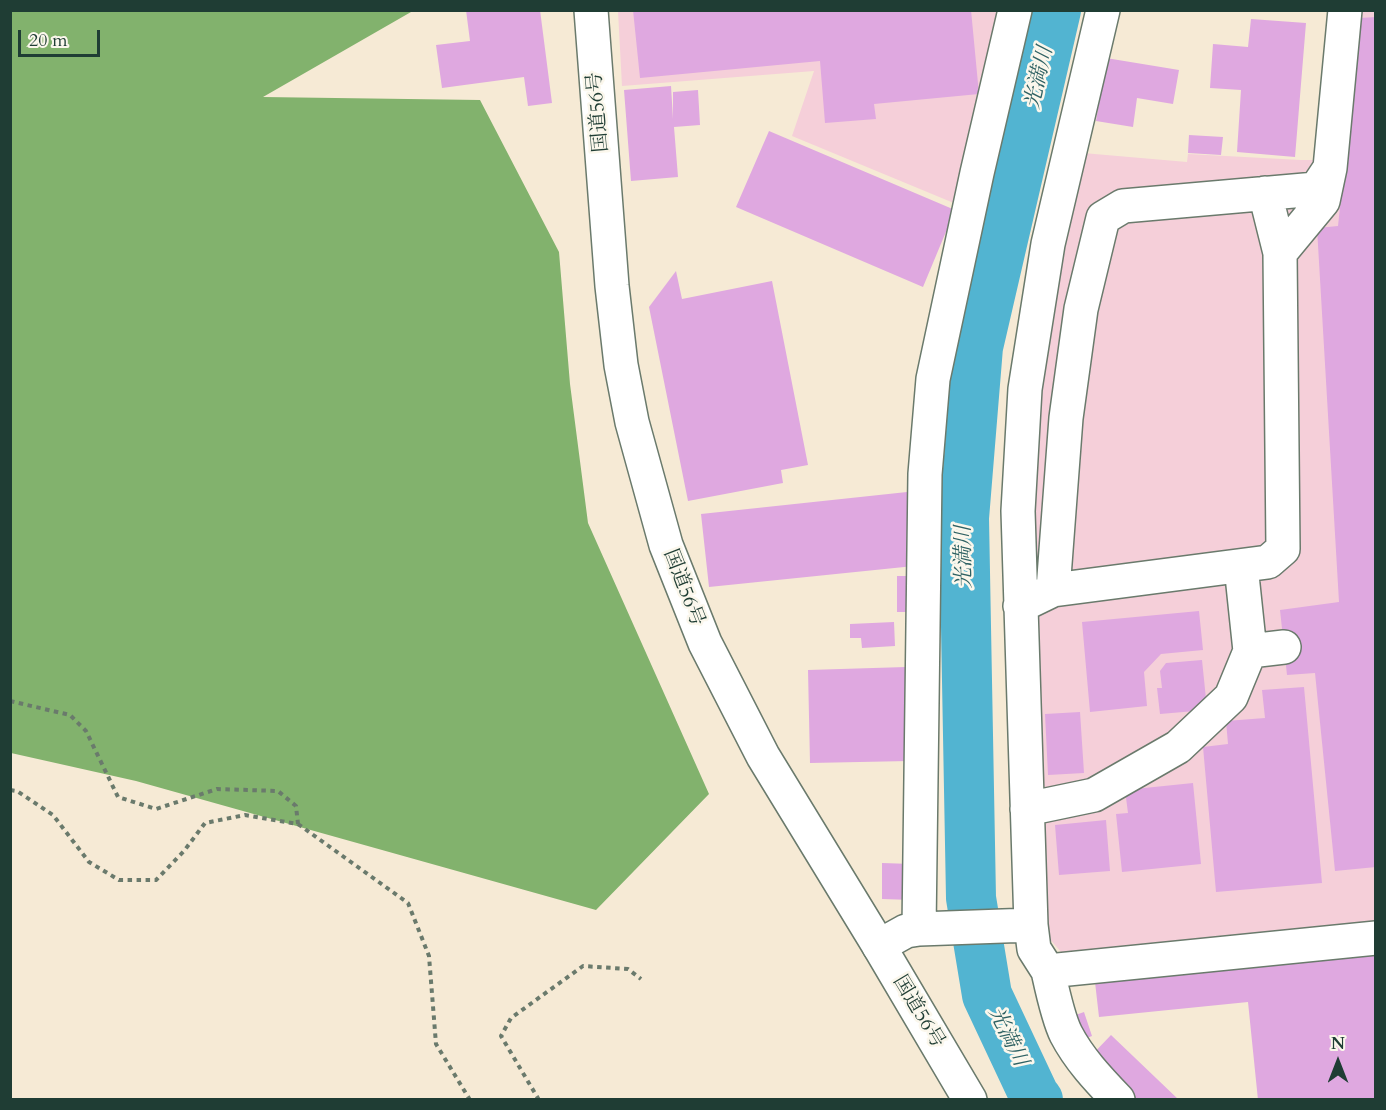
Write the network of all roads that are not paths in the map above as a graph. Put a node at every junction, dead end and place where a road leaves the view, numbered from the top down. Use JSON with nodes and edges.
{"nodes":[{"id":1,"x":591,"y":10,"type":"edge"},
{"id":2,"x":1015,"y":10,"type":"edge"},
{"id":3,"x":1103,"y":10,"type":"edge"},
{"id":4,"x":1345,"y":10,"type":"edge"},
{"id":5,"x":1330,"y":168,"type":"junction"},
{"id":6,"x":1265,"y":193,"type":"junction"},
{"id":7,"x":1280,"y":254,"type":"junction"},
{"id":8,"x":1241,"y":566,"type":"junction"},
{"id":9,"x":1053,"y":590,"type":"junction"},
{"id":10,"x":1020,"y":606,"type":"junction"},
{"id":11,"x":1284,"y":647,"type":"dead end"},
{"id":12,"x":1250,"y":651,"type":"junction"},
{"id":13,"x":1027,"y":808,"type":"junction"},
{"id":14,"x":1023,"y":926,"type":"junction"},
{"id":15,"x":928,"y":929,"type":"junction"},
{"id":16,"x":1376,"y":938,"type":"edge"},
{"id":17,"x":879,"y":946,"type":"junction"},
{"id":18,"x":1048,"y":971,"type":"junction"},
{"id":19,"x":970,"y":1100,"type":"edge"},
{"id":20,"x":1118,"y":1100,"type":"edge"}],
"edges":[{"from":1,"to":17,"type":"main road","name":"国道56号"},
{"from":2,"to":15,"type":"main road"},
{"from":3,"to":10,"type":"main road"},
{"from":4,"to":5,"type":"main road"},
{"from":5,"to":6,"type":"main road"},
{"from":5,"to":7,"type":"main road"},
{"from":6,"to":7,"type":"main road"},
{"from":6,"to":9,"type":"main road"},
{"from":7,"to":8,"type":"main road"},
{"from":8,"to":9,"type":"main road"},
{"from":8,"to":12,"type":"main road"},
{"from":9,"to":10,"type":"main road"},
{"from":10,"to":13,"type":"main road"},
{"from":11,"to":12,"type":"main road"},
{"from":12,"to":13,"type":"main road"},
{"from":13,"to":14,"type":"main road"},
{"from":14,"to":15,"type":"main road"},
{"from":14,"to":18,"type":"main road"},
{"from":15,"to":17,"type":"main road"},
{"from":16,"to":18,"type":"main road"},
{"from":17,"to":19,"type":"main road","name":"国道56号"},
{"from":18,"to":20,"type":"main road"}]}
